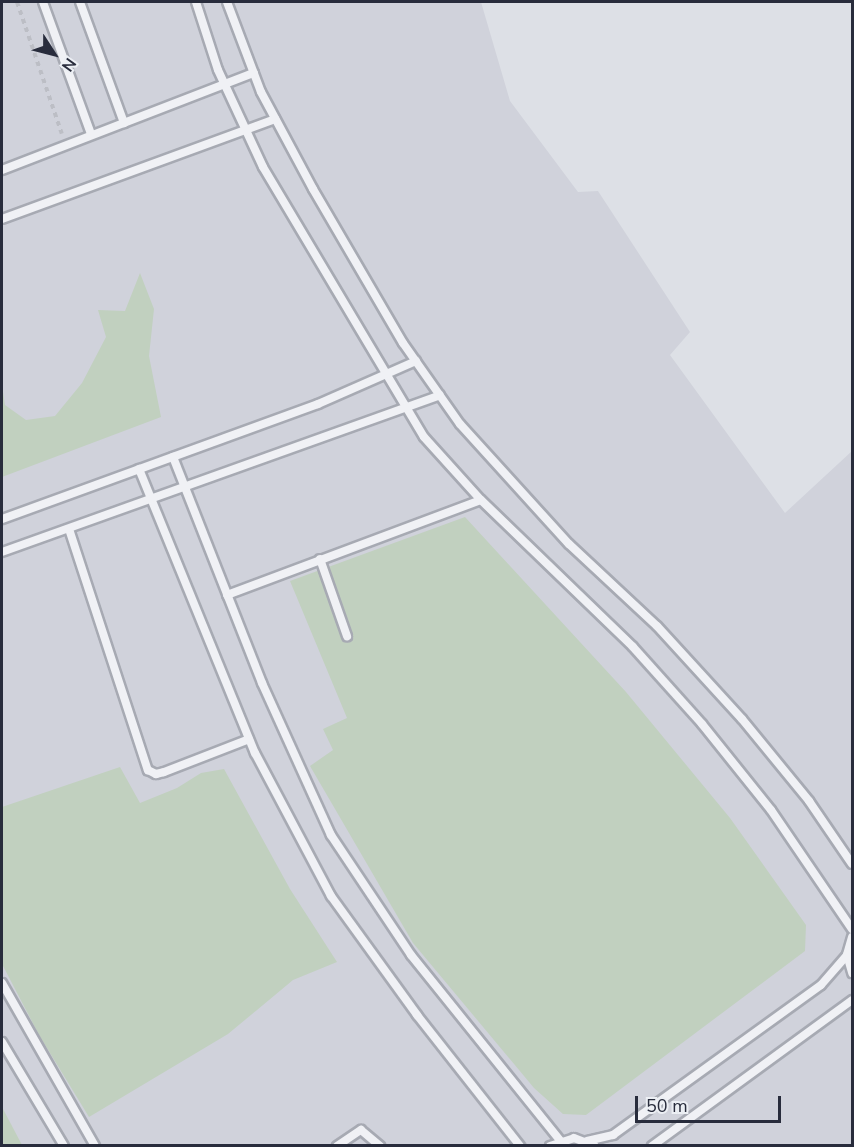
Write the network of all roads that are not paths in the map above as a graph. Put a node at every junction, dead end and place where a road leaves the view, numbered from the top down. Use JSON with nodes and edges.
{"nodes":[{"id":1,"x":43,"y":2,"type":"edge"},
{"id":2,"x":80,"y":2,"type":"edge"},
{"id":3,"x":195,"y":2,"type":"edge"},
{"id":4,"x":227,"y":2,"type":"edge"},
{"id":5,"x":254,"y":73,"type":"junction"},
{"id":6,"x":226,"y":86,"type":"junction"},
{"id":7,"x":276,"y":119,"type":"junction"},
{"id":8,"x":123,"y":123,"type":"junction"},
{"id":9,"x":247,"y":132,"type":"junction"},
{"id":10,"x":91,"y":134,"type":"junction"},
{"id":11,"x":2,"y":170,"type":"edge"},
{"id":12,"x":2,"y":219,"type":"edge"},
{"id":13,"x":416,"y":361,"type":"junction"},
{"id":14,"x":386,"y":375,"type":"junction"},
{"id":15,"x":440,"y":395,"type":"junction"},
{"id":16,"x":406,"y":408,"type":"junction"},
{"id":17,"x":173,"y":457,"type":"junction"},
{"id":18,"x":139,"y":469,"type":"junction"},
{"id":19,"x":184,"y":489,"type":"junction"},
{"id":20,"x":481,"y":500,"type":"junction"},
{"id":21,"x":151,"y":501,"type":"junction"},
{"id":22,"x":2,"y":519,"type":"edge"},
{"id":23,"x":69,"y":529,"type":"junction"},
{"id":24,"x":2,"y":552,"type":"edge"},
{"id":25,"x":320,"y":559,"type":"junction"},
{"id":26,"x":227,"y":595,"type":"junction"},
{"id":27,"x":347,"y":636,"type":"dead end"},
{"id":28,"x":249,"y":739,"type":"junction"},
{"id":29,"x":852,"y":864,"type":"edge"},
{"id":30,"x":852,"y":930,"type":"edge"},
{"id":31,"x":852,"y":937,"type":"edge"},
{"id":32,"x":847,"y":955,"type":"junction"},
{"id":33,"x":852,"y":973,"type":"edge"},
{"id":34,"x":2,"y":983,"type":"edge"},
{"id":35,"x":852,"y":1000,"type":"edge"},
{"id":36,"x":2,"y":1042,"type":"edge"},
{"id":37,"x":560,"y":1140,"type":"junction"},
{"id":38,"x":587,"y":1141,"type":"junction"},
{"id":39,"x":64,"y":1146,"type":"edge"},
{"id":40,"x":95,"y":1146,"type":"edge"},
{"id":41,"x":337,"y":1146,"type":"edge"},
{"id":42,"x":380,"y":1146,"type":"edge"},
{"id":43,"x":520,"y":1146,"type":"edge"},
{"id":44,"x":550,"y":1146,"type":"edge"},
{"id":45,"x":596,"y":1146,"type":"edge"},
{"id":46,"x":652,"y":1146,"type":"edge"}],
"edges":[{"from":1,"to":10,"type":"lane"},
{"from":2,"to":8,"type":"lane"},
{"from":3,"to":6,"type":"lane"},
{"from":4,"to":5,"type":"lane"},
{"from":5,"to":6,"type":"lane"},
{"from":5,"to":7,"type":"lane"},
{"from":6,"to":8,"type":"lane"},
{"from":6,"to":9,"type":"lane"},
{"from":7,"to":9,"type":"lane"},
{"from":7,"to":13,"type":"lane"},
{"from":8,"to":10,"type":"lane"},
{"from":9,"to":12,"type":"lane"},
{"from":9,"to":14,"type":"lane"},
{"from":10,"to":11,"type":"lane"},
{"from":13,"to":14,"type":"lane"},
{"from":13,"to":15,"type":"lane"},
{"from":14,"to":16,"type":"lane"},
{"from":14,"to":17,"type":"lane"},
{"from":15,"to":16,"type":"lane"},
{"from":15,"to":29,"type":"lane"},
{"from":16,"to":19,"type":"lane"},
{"from":16,"to":20,"type":"lane"},
{"from":17,"to":18,"type":"lane"},
{"from":17,"to":19,"type":"lane"},
{"from":18,"to":21,"type":"lane"},
{"from":18,"to":22,"type":"lane"},
{"from":19,"to":21,"type":"lane"},
{"from":19,"to":26,"type":"lane"},
{"from":20,"to":25,"type":"lane"},
{"from":20,"to":30,"type":"lane"},
{"from":21,"to":23,"type":"lane"},
{"from":21,"to":28,"type":"lane"},
{"from":23,"to":24,"type":"lane"},
{"from":23,"to":28,"type":"lane"},
{"from":25,"to":26,"type":"lane"},
{"from":25,"to":27,"type":"lane"},
{"from":26,"to":37,"type":"lane"},
{"from":28,"to":43,"type":"lane"},
{"from":31,"to":32,"type":"lane"},
{"from":32,"to":33,"type":"lane"},
{"from":32,"to":38,"type":"lane"},
{"from":34,"to":40,"type":"lane"},
{"from":35,"to":46,"type":"lane"},
{"from":36,"to":39,"type":"lane"},
{"from":37,"to":38,"type":"lane"},
{"from":37,"to":44,"type":"lane"},
{"from":38,"to":45,"type":"lane"},
{"from":41,"to":42,"type":"lane"}]}
